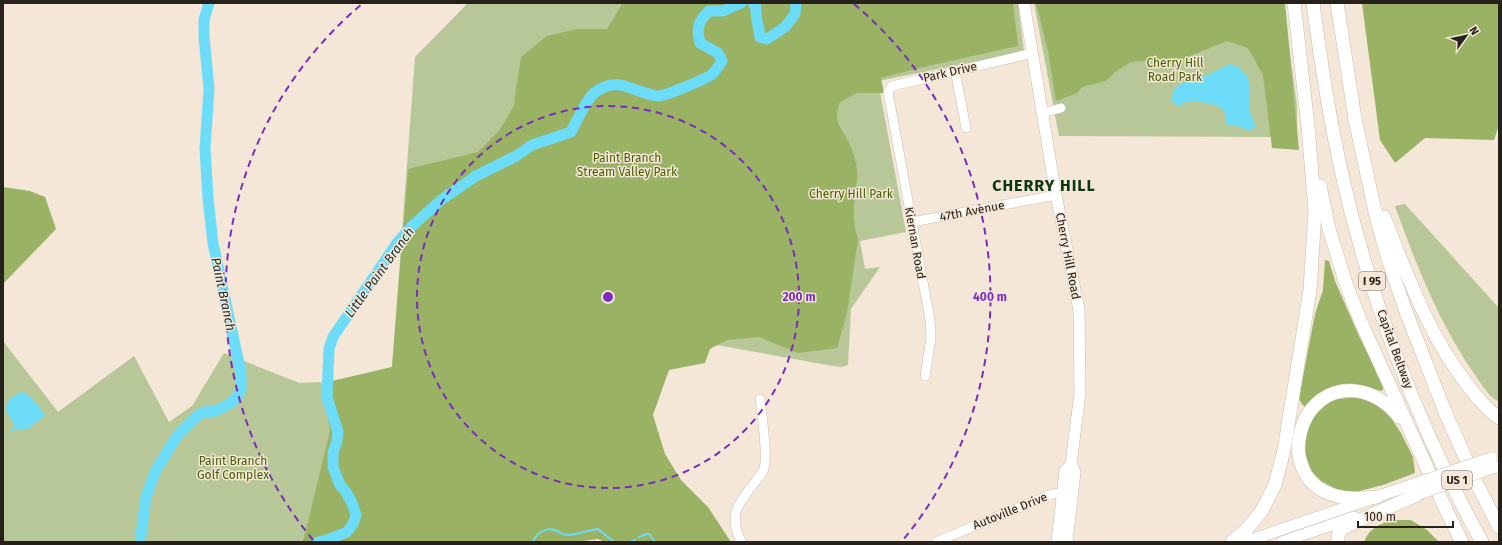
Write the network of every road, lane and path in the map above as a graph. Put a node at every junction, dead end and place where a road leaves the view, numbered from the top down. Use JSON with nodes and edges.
{"nodes":[{"id":1,"x":1024,"y":3,"type":"edge"},
{"id":2,"x":1294,"y":3,"type":"edge"},
{"id":3,"x":1313,"y":3,"type":"edge"},
{"id":4,"x":1337,"y":3,"type":"edge"},
{"id":5,"x":1033,"y":53,"type":"junction"},
{"id":6,"x":955,"y":70,"type":"junction"},
{"id":7,"x":1061,"y":108,"type":"dead end"},
{"id":8,"x":890,"y":109,"type":"joint"},
{"id":9,"x":1042,"y":113,"type":"junction"},
{"id":10,"x":1308,"y":126,"type":"junction"},
{"id":11,"x":966,"y":128,"type":"dead end"},
{"id":12,"x":1363,"y":155,"type":"junction"},
{"id":13,"x":1056,"y":195,"type":"junction"},
{"id":14,"x":912,"y":222,"type":"junction"},
{"id":15,"x":926,"y":376,"type":"dead end"},
{"id":16,"x":760,"y":399,"type":"dead end"},
{"id":17,"x":1499,"y":418,"type":"edge"},
{"id":18,"x":1496,"y":461,"type":"edge"},
{"id":19,"x":1071,"y":464,"type":"junction"},
{"id":20,"x":1429,"y":472,"type":"junction"},
{"id":21,"x":1478,"y":486,"type":"junction"},
{"id":22,"x":1416,"y":489,"type":"junction"},
{"id":23,"x":1063,"y":493,"type":"junction"},
{"id":24,"x":1377,"y":497,"type":"junction"},
{"id":25,"x":1499,"y":514,"type":"edge"},
{"id":26,"x":1499,"y":527,"type":"edge"},
{"id":27,"x":741,"y":542,"type":"edge"},
{"id":28,"x":936,"y":542,"type":"edge"},
{"id":29,"x":1057,"y":542,"type":"edge"},
{"id":30,"x":1067,"y":542,"type":"edge"},
{"id":31,"x":1232,"y":542,"type":"edge"},
{"id":32,"x":1245,"y":542,"type":"edge"},
{"id":33,"x":1282,"y":542,"type":"edge"},
{"id":34,"x":1338,"y":542,"type":"edge"},
{"id":35,"x":1456,"y":542,"type":"edge"},
{"id":36,"x":1462,"y":542,"type":"edge"},
{"id":37,"x":1482,"y":542,"type":"edge"}],
"edges":[{"from":1,"to":5,"type":"main road","name":"Cherry Hill Road"},
{"from":2,"to":10,"type":"highway"},
{"from":3,"to":37,"type":"highway","name":"Capital Beltway","number":"I 95"},
{"from":4,"to":12,"type":"highway","name":"Capital Beltway","number":"I 95"},
{"from":5,"to":6,"type":"street","name":"Park Drive"},
{"from":5,"to":9,"type":"main road","name":"Cherry Hill Road"},
{"from":6,"to":8,"type":"street","name":"Park Drive"},
{"from":6,"to":11,"type":"street"},
{"from":7,"to":9,"type":"street"},
{"from":8,"to":14,"type":"street","name":"Kiernan Road"},
{"from":9,"to":13,"type":"main road","name":"Cherry Hill Road"},
{"from":10,"to":20,"type":"highway"},
{"from":10,"to":31,"type":"highway"},
{"from":12,"to":17,"type":"highway"},
{"from":12,"to":21,"type":"highway","name":"Capital Beltway","number":"I 95"},
{"from":13,"to":14,"type":"street","name":"47th Avenue"},
{"from":13,"to":19,"type":"main road","name":"Cherry Hill Road"},
{"from":14,"to":15,"type":"street","name":"Kiernan Road"},
{"from":16,"to":27,"type":"street"},
{"from":18,"to":22,"type":"main road","number":"US 1","bridge":true},
{"from":19,"to":23,"type":"main road","name":"Cherry Hill Road"},
{"from":19,"to":30,"type":"main road","name":"Cherry Hill Road"},
{"from":20,"to":24,"type":"highway"},
{"from":20,"to":35,"type":"highway"},
{"from":20,"to":36,"type":"highway"},
{"from":21,"to":25,"type":"highway"},
{"from":21,"to":26,"type":"highway","name":"Capital Beltway","number":"I 95"},
{"from":22,"to":24,"type":"main road","number":"US 1"},
{"from":22,"to":33,"type":"main road","number":"US 1"},
{"from":22,"to":34,"type":"highway"},
{"from":23,"to":28,"type":"street","name":"Autoville Drive"},
{"from":23,"to":29,"type":"main road","name":"Cherry Hill Road"},
{"from":24,"to":32,"type":"main road","number":"US 1"}]}
